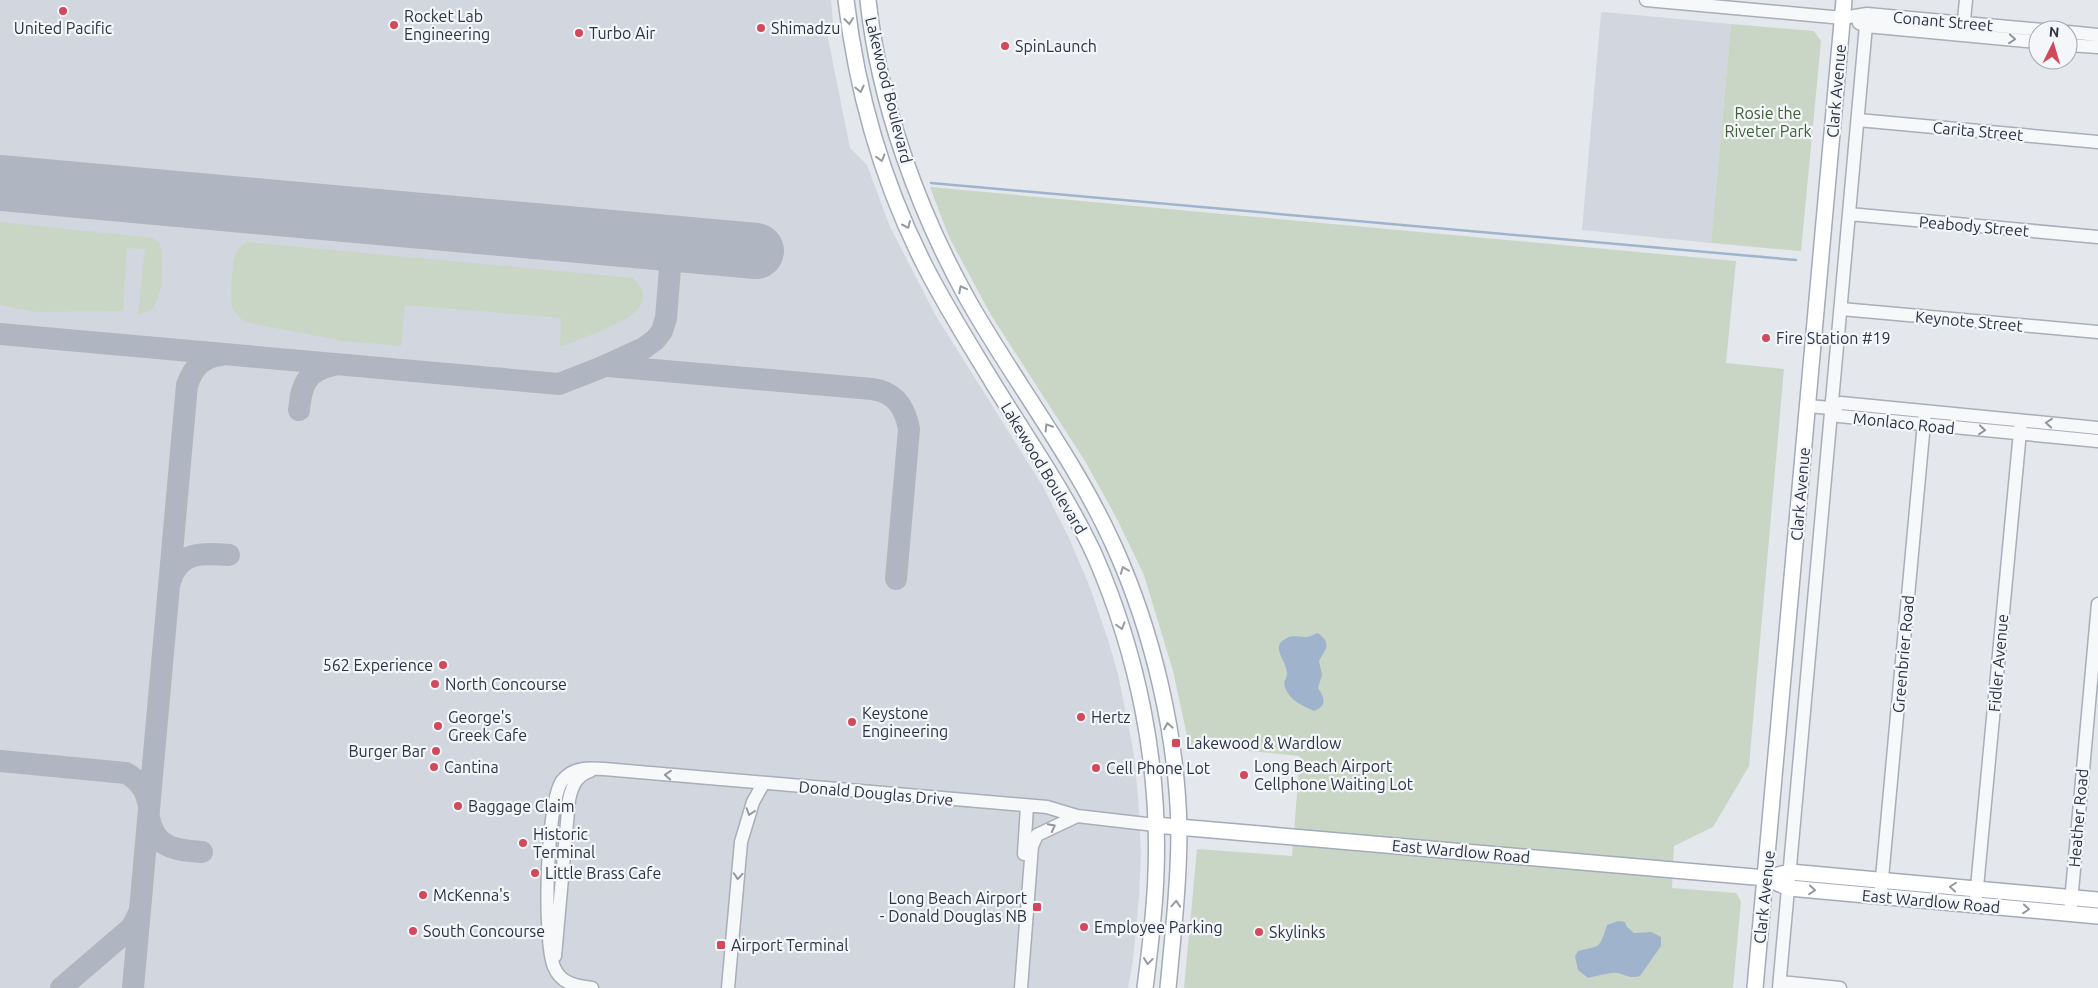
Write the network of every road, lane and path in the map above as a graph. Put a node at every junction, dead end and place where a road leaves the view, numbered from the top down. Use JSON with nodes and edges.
{"nodes":[{"id":1,"x":846,"y":0,"type":"edge"},
{"id":2,"x":868,"y":0,"type":"edge"},
{"id":3,"x":1646,"y":0,"type":"edge"},
{"id":4,"x":1844,"y":0,"type":"edge"},
{"id":5,"x":1966,"y":0,"type":"edge"},
{"id":6,"x":1842,"y":18,"type":"junction"},
{"id":7,"x":1867,"y":20,"type":"junction"},
{"id":8,"x":1963,"y":29,"type":"junction"},
{"id":9,"x":2028,"y":30,"type":"edge"},
{"id":10,"x":2078,"y":33,"type":"edge"},
{"id":11,"x":2098,"y":35,"type":"edge"},
{"id":12,"x":2028,"y":40,"type":"edge"},
{"id":13,"x":2078,"y":45,"type":"edge"},
{"id":14,"x":2098,"y":47,"type":"edge"},
{"id":15,"x":1858,"y":120,"type":"junction"},
{"id":16,"x":2098,"y":142,"type":"edge"},
{"id":17,"x":910,"y":173,"type":"junction"},
{"id":18,"x":887,"y":180,"type":"junction"},
{"id":19,"x":1849,"y":214,"type":"junction"},
{"id":20,"x":2098,"y":237,"type":"edge"},
{"id":21,"x":1841,"y":309,"type":"junction"},
{"id":22,"x":2098,"y":332,"type":"edge"},
{"id":23,"x":1807,"y":406,"type":"junction"},
{"id":24,"x":1832,"y":408,"type":"junction"},
{"id":25,"x":1925,"y":412,"type":"junction"},
{"id":26,"x":1924,"y":425,"type":"junction"},
{"id":27,"x":2020,"y":427,"type":"junction"},
{"id":28,"x":2098,"y":428,"type":"edge"},
{"id":29,"x":2098,"y":441,"type":"edge"},
{"id":30,"x":2098,"y":604,"type":"edge"},
{"id":31,"x":763,"y":784,"type":"junction"},
{"id":32,"x":1027,"y":806,"type":"junction"},
{"id":33,"x":1077,"y":816,"type":"junction"},
{"id":34,"x":1155,"y":825,"type":"junction"},
{"id":35,"x":1179,"y":826,"type":"junction"},
{"id":36,"x":1790,"y":872,"type":"junction"},
{"id":37,"x":1028,"y":878,"type":"junction"},
{"id":38,"x":1766,"y":878,"type":"junction"},
{"id":39,"x":1882,"y":880,"type":"junction"},
{"id":40,"x":1789,"y":888,"type":"junction"},
{"id":41,"x":1976,"y":890,"type":"junction"},
{"id":42,"x":1881,"y":896,"type":"junction"},
{"id":43,"x":2098,"y":900,"type":"edge"},
{"id":44,"x":1976,"y":905,"type":"junction"},
{"id":45,"x":2070,"y":906,"type":"junction"},
{"id":46,"x":2098,"y":916,"type":"edge"},
{"id":47,"x":1780,"y":985,"type":"edge"},
{"id":48,"x":592,"y":988,"type":"edge"},
{"id":49,"x":728,"y":988,"type":"edge"},
{"id":50,"x":1021,"y":988,"type":"edge"},
{"id":51,"x":1145,"y":988,"type":"edge"},
{"id":52,"x":1168,"y":988,"type":"edge"},
{"id":53,"x":1755,"y":988,"type":"edge"},
{"id":54,"x":1840,"y":988,"type":"edge"}],
"edges":[{"from":1,"to":18,"type":"main road","name":"Lakewood Boulevard","one_way":true},
{"from":2,"to":17,"type":"main road","name":"Lakewood Boulevard"},
{"from":3,"to":6,"type":"street","name":"Conant Street"},
{"from":4,"to":6,"type":"main road","name":"Clark Avenue"},
{"from":5,"to":8,"type":"street"},
{"from":6,"to":7,"type":"street","name":"Conant Street"},
{"from":6,"to":23,"type":"main road","name":"Clark Avenue"},
{"from":7,"to":8,"type":"street","name":"Conant Street"},
{"from":7,"to":15,"type":"street","name":"Clark Avenue"},
{"from":8,"to":9,"type":"street","name":"Conant Street"},
{"from":8,"to":12,"type":"street","name":"Conant Street","one_way":true},
{"from":10,"to":11,"type":"street"},
{"from":13,"to":14,"type":"street"},
{"from":15,"to":16,"type":"street","name":"Carita Street"},
{"from":15,"to":19,"type":"street","name":"Clark Avenue"},
{"from":17,"to":18,"type":"main road"},
{"from":35,"to":17,"type":"main road","name":"Lakewood Boulevard","one_way":true},
{"from":18,"to":34,"type":"main road","name":"Lakewood Boulevard","one_way":true},
{"from":19,"to":20,"type":"street","name":"Peabody Street"},
{"from":19,"to":21,"type":"street","name":"Clark Avenue"},
{"from":21,"to":22,"type":"street","name":"Keynote Street"},
{"from":21,"to":24,"type":"street","name":"Clark Avenue"},
{"from":23,"to":24,"type":"street"},
{"from":23,"to":38,"type":"main road","name":"Clark Avenue"},
{"from":24,"to":25,"type":"street","name":"Monlaco Road"},
{"from":24,"to":26,"type":"street","name":"Monlaco Road"},
{"from":24,"to":36,"type":"street","name":"Clark Avenue"},
{"from":25,"to":26,"type":"street","name":"Greenbrier Road"},
{"from":25,"to":27,"type":"street","name":"Monlaco Road"},
{"from":26,"to":27,"type":"street","name":"Monlaco Road","one_way":true},
{"from":26,"to":39,"type":"street","name":"Greenbrier Road"},
{"from":28,"to":27,"type":"street","name":"Monlaco Road","one_way":true},
{"from":27,"to":29,"type":"street","name":"Monlaco Road"},
{"from":27,"to":41,"type":"street","name":"Fidler Avenue"},
{"from":30,"to":45,"type":"street","name":"Heather Road"},
{"from":31,"to":32,"type":"street","name":"Donald Douglas Drive"},
{"from":31,"to":48,"type":"street","name":"Donald Douglas Drive","one_way":true},
{"from":31,"to":49,"type":"street","one_way":true},
{"from":32,"to":33,"type":"street","name":"Donald Douglas Drive"},
{"from":32,"to":37,"type":"street"},
{"from":33,"to":34,"type":"street","name":"Donald Douglas Drive"},
{"from":37,"to":33,"type":"street","one_way":true},
{"from":34,"to":35,"type":"main road","name":"East Wardlow Road"},
{"from":34,"to":51,"type":"main road","name":"Lakewood Boulevard","one_way":true},
{"from":35,"to":38,"type":"main road","name":"East Wardlow Road"},
{"from":52,"to":35,"type":"main road","name":"Lakewood Boulevard","one_way":true},
{"from":36,"to":38,"type":"main road","name":"East Wardlow Road"},
{"from":36,"to":39,"type":"main road","name":"East Wardlow Road"},
{"from":36,"to":40,"type":"street","name":"Clark Avenue"},
{"from":37,"to":50,"type":"street"},
{"from":38,"to":40,"type":"main road","name":"East Wardlow Road"},
{"from":38,"to":53,"type":"main road","name":"Clark Avenue"},
{"from":41,"to":39,"type":"main road","name":"East Wardlow Road","one_way":true},
{"from":39,"to":42,"type":"street","name":"Greenbrier Road"},
{"from":40,"to":42,"type":"main road","name":"East Wardlow Road","one_way":true},
{"from":40,"to":47,"type":"street","name":"Clark Avenue"},
{"from":41,"to":44,"type":"street","name":"Fidler Avenue"},
{"from":41,"to":45,"type":"main road","name":"East Wardlow Road"},
{"from":42,"to":44,"type":"main road","name":"East Wardlow Road"},
{"from":43,"to":45,"type":"main road","name":"East Wardlow Road"},
{"from":44,"to":45,"type":"main road","name":"East Wardlow Road","one_way":true},
{"from":45,"to":46,"type":"main road","name":"East Wardlow Road"},
{"from":47,"to":54,"type":"street"}]}
